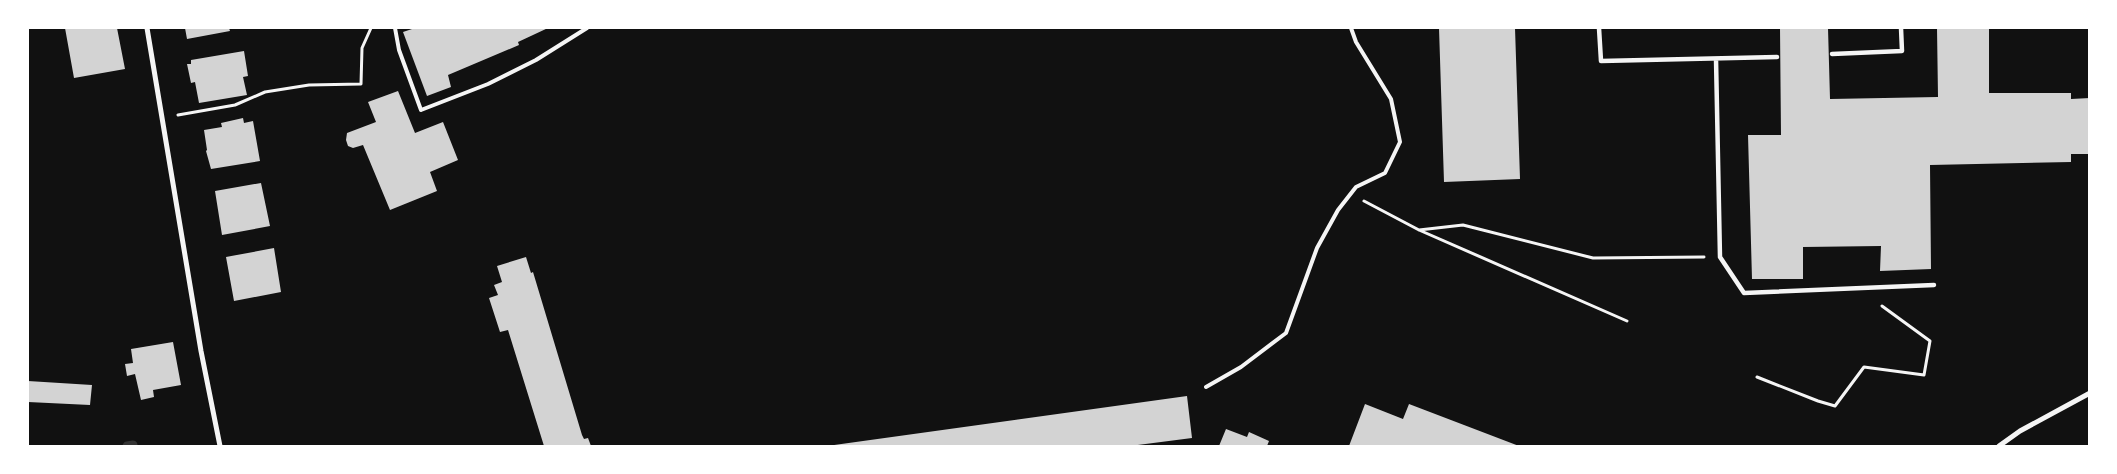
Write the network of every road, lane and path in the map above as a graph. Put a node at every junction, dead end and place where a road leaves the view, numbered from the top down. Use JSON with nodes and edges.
{"nodes":[{"id":1,"x":147,"y":28,"type":"edge"},
{"id":2,"x":371,"y":28,"type":"edge"},
{"id":3,"x":395,"y":28,"type":"edge"},
{"id":4,"x":586,"y":28,"type":"edge"},
{"id":5,"x":1351,"y":28,"type":"edge"},
{"id":6,"x":1599,"y":28,"type":"edge"},
{"id":7,"x":1901,"y":28,"type":"edge"},
{"id":8,"x":1832,"y":54,"type":"dead end"},
{"id":9,"x":1777,"y":56,"type":"dead end"},
{"id":10,"x":1716,"y":59,"type":"junction"},
{"id":11,"x":162,"y":118,"type":"junction"},
{"id":12,"x":1351,"y":194,"type":"junction"},
{"id":13,"x":1419,"y":230,"type":"junction"},
{"id":14,"x":1720,"y":257,"type":"junction"},
{"id":15,"x":1934,"y":285,"type":"dead end"},
{"id":16,"x":1860,"y":288,"type":"junction"},
{"id":17,"x":1627,"y":321,"type":"dead end"},
{"id":18,"x":1758,"y":377,"type":"dead end"},
{"id":19,"x":1206,"y":387,"type":"dead end"},
{"id":20,"x":2090,"y":393,"type":"edge"},
{"id":21,"x":220,"y":446,"type":"edge"},
{"id":22,"x":1998,"y":446,"type":"edge"}],
"edges":[{"from":1,"to":11,"type":"street"},
{"from":2,"to":11,"type":"path"},
{"from":3,"to":4,"type":"lane"},
{"from":5,"to":12,"type":"lane"},
{"from":6,"to":10,"type":"street"},
{"from":7,"to":8,"type":"street"},
{"from":9,"to":10,"type":"street"},
{"from":10,"to":14,"type":"street"},
{"from":11,"to":21,"type":"street"},
{"from":12,"to":13,"type":"path"},
{"from":12,"to":19,"type":"lane"},
{"from":13,"to":14,"type":"path"},
{"from":13,"to":17,"type":"path"},
{"from":14,"to":16,"type":"street"},
{"from":15,"to":16,"type":"street"},
{"from":16,"to":18,"type":"path"},
{"from":20,"to":22,"type":"street"}]}
